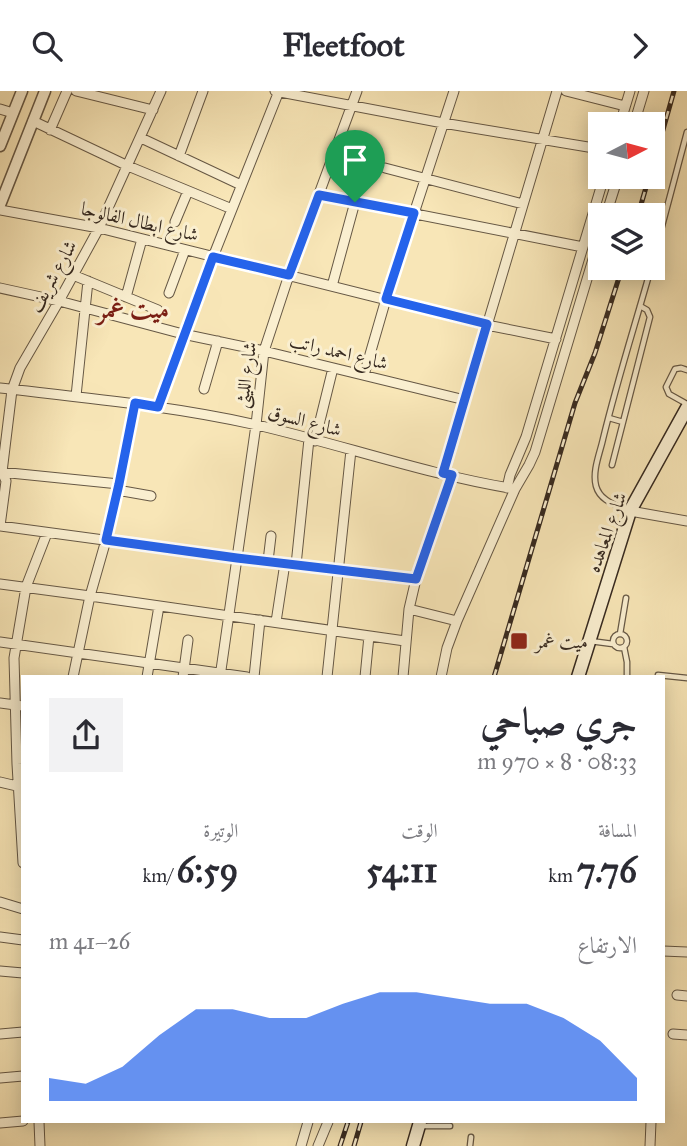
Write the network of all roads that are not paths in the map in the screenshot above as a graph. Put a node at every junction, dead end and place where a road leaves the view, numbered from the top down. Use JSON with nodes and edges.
{"nodes":[{"id":1,"x":22,"y":91,"type":"edge"},
{"id":2,"x":45,"y":91,"type":"edge"},
{"id":3,"x":66,"y":91,"type":"edge"},
{"id":4,"x":76,"y":91,"type":"edge"},
{"id":5,"x":161,"y":91,"type":"edge"},
{"id":6,"x":203,"y":91,"type":"edge"},
{"id":7,"x":277,"y":91,"type":"edge"},
{"id":8,"x":357,"y":91,"type":"edge"},
{"id":9,"x":454,"y":91,"type":"edge"},
{"id":10,"x":557,"y":91,"type":"edge"},
{"id":11,"x":566,"y":91,"type":"edge"},
{"id":12,"x":630,"y":91,"type":"edge"},
{"id":13,"x":644,"y":91,"type":"edge"},
{"id":14,"x":352,"y":105,"type":"junction"},
{"id":15,"x":625,"y":106,"type":"junction"},
{"id":16,"x":0,"y":109,"type":"edge"},
{"id":17,"x":153,"y":110,"type":"junction"},
{"id":18,"x":623,"y":112,"type":"edge"},
{"id":19,"x":638,"y":112,"type":"edge"},
{"id":20,"x":13,"y":113,"type":"junction"},
{"id":21,"x":33,"y":121,"type":"junction"},
{"id":22,"x":443,"y":123,"type":"junction"},
{"id":23,"x":50,"y":130,"type":"junction"},
{"id":24,"x":687,"y":132,"type":"edge"},
{"id":25,"x":141,"y":138,"type":"junction"},
{"id":26,"x":543,"y":140,"type":"junction"},
{"id":27,"x":0,"y":146,"type":"edge"},
{"id":28,"x":588,"y":147,"type":"edge"},
{"id":29,"x":179,"y":156,"type":"junction"},
{"id":30,"x":128,"y":166,"type":"junction"},
{"id":31,"x":385,"y":168,"type":"dead end"},
{"id":32,"x":425,"y":179,"type":"junction"},
{"id":33,"x":241,"y":185,"type":"junction"},
{"id":34,"x":600,"y":189,"type":"edge"},
{"id":35,"x":188,"y":191,"type":"junction"},
{"id":36,"x":319,"y":195,"type":"junction"},
{"id":37,"x":355,"y":202,"type":"junction"},
{"id":38,"x":523,"y":204,"type":"junction"},
{"id":39,"x":0,"y":207,"type":"edge"},
{"id":40,"x":232,"y":209,"type":"junction"},
{"id":41,"x":414,"y":213,"type":"junction"},
{"id":42,"x":665,"y":215,"type":"edge"},
{"id":43,"x":175,"y":222,"type":"dead end"},
{"id":44,"x":99,"y":228,"type":"junction"},
{"id":45,"x":515,"y":233,"type":"junction"},
{"id":46,"x":142,"y":239,"type":"junction"},
{"id":47,"x":583,"y":247,"type":"junction"},
{"id":48,"x":185,"y":250,"type":"junction"},
{"id":49,"x":213,"y":257,"type":"junction"},
{"id":50,"x":73,"y":275,"type":"junction"},
{"id":51,"x":289,"y":275,"type":"junction"},
{"id":52,"x":588,"y":277,"type":"edge"},
{"id":53,"x":648,"y":280,"type":"edge"},
{"id":54,"x":88,"y":281,"type":"junction"},
{"id":55,"x":332,"y":286,"type":"junction"},
{"id":56,"x":0,"y":288,"type":"edge"},
{"id":57,"x":169,"y":293,"type":"dead end"},
{"id":58,"x":127,"y":297,"type":"junction"},
{"id":59,"x":386,"y":299,"type":"junction"},
{"id":60,"x":59,"y":301,"type":"junction"},
{"id":61,"x":640,"y":306,"type":"junction"},
{"id":62,"x":85,"y":308,"type":"junction"},
{"id":63,"x":158,"y":310,"type":"dead end"},
{"id":64,"x":487,"y":324,"type":"junction"},
{"id":65,"x":183,"y":334,"type":"junction"},
{"id":66,"x":556,"y":339,"type":"junction"},
{"id":67,"x":218,"y":341,"type":"junction"},
{"id":68,"x":264,"y":351,"type":"junction"},
{"id":69,"x":333,"y":368,"type":"junction"},
{"id":70,"x":687,"y":370,"type":"edge"},
{"id":71,"x":363,"y":375,"type":"junction"},
{"id":72,"x":0,"y":388,"type":"edge"},
{"id":73,"x":204,"y":389,"type":"dead end"},
{"id":74,"x":12,"y":390,"type":"junction"},
{"id":75,"x":76,"y":396,"type":"junction"},
{"id":76,"x":465,"y":400,"type":"junction"},
{"id":77,"x":135,"y":403,"type":"junction"},
{"id":78,"x":687,"y":406,"type":"edge"},
{"id":79,"x":158,"y":407,"type":"junction"},
{"id":80,"x":608,"y":418,"type":"junction"},
{"id":81,"x":623,"y":422,"type":"junction"},
{"id":82,"x":256,"y":425,"type":"junction"},
{"id":83,"x":312,"y":440,"type":"junction"},
{"id":84,"x":351,"y":450,"type":"junction"},
{"id":85,"x":612,"y":465,"type":"dead end"},
{"id":86,"x":1,"y":472,"type":"edge"},
{"id":87,"x":447,"y":474,"type":"junction"},
{"id":88,"x":118,"y":487,"type":"junction"},
{"id":89,"x":511,"y":488,"type":"junction"},
{"id":90,"x":151,"y":496,"type":"dead end"},
{"id":91,"x":630,"y":511,"type":"junction"},
{"id":92,"x":687,"y":521,"type":"edge"},
{"id":93,"x":0,"y":526,"type":"edge"},
{"id":94,"x":47,"y":533,"type":"junction"},
{"id":95,"x":271,"y":536,"type":"dead end"},
{"id":96,"x":106,"y":540,"type":"junction"},
{"id":97,"x":237,"y":558,"type":"junction"},
{"id":98,"x":268,"y":561,"type":"junction"},
{"id":99,"x":285,"y":563,"type":"junction"},
{"id":100,"x":296,"y":565,"type":"junction"},
{"id":101,"x":339,"y":570,"type":"junction"},
{"id":102,"x":416,"y":579,"type":"junction"},
{"id":103,"x":0,"y":584,"type":"edge"},
{"id":104,"x":26,"y":587,"type":"junction"},
{"id":105,"x":90,"y":596,"type":"junction"},
{"id":106,"x":626,"y":598,"type":"dead end"},
{"id":107,"x":159,"y":606,"type":"junction"},
{"id":108,"x":410,"y":609,"type":"junction"},
{"id":109,"x":229,"y":616,"type":"junction"},
{"id":110,"x":260,"y":620,"type":"junction"},
{"id":111,"x":457,"y":621,"type":"junction"},
{"id":112,"x":276,"y":622,"type":"junction"},
{"id":113,"x":332,"y":631,"type":"junction"},
{"id":114,"x":620,"y":634,"type":"junction"},
{"id":115,"x":369,"y":636,"type":"junction"},
{"id":116,"x":188,"y":640,"type":"dead end"},
{"id":117,"x":405,"y":641,"type":"junction"},
{"id":118,"x":589,"y":641,"type":"junction"},
{"id":119,"x":0,"y":642,"type":"edge"},
{"id":120,"x":613,"y":644,"type":"junction"},
{"id":121,"x":17,"y":645,"type":"junction"},
{"id":122,"x":624,"y":647,"type":"junction"},
{"id":123,"x":79,"y":653,"type":"junction"},
{"id":124,"x":150,"y":663,"type":"junction"},
{"id":125,"x":183,"y":673,"type":"edge"},
{"id":126,"x":74,"y":675,"type":"edge"},
{"id":127,"x":147,"y":675,"type":"edge"},
{"id":128,"x":221,"y":675,"type":"edge"},
{"id":129,"x":254,"y":675,"type":"edge"},
{"id":130,"x":327,"y":675,"type":"edge"},
{"id":131,"x":365,"y":675,"type":"edge"},
{"id":132,"x":403,"y":675,"type":"edge"},
{"id":133,"x":441,"y":675,"type":"edge"},
{"id":134,"x":580,"y":675,"type":"edge"},
{"id":135,"x":627,"y":675,"type":"edge"},
{"id":136,"x":665,"y":676,"type":"edge"},
{"id":137,"x":687,"y":678,"type":"edge"},
{"id":138,"x":0,"y":703,"type":"edge"},
{"id":139,"x":19,"y":706,"type":"edge"},
{"id":140,"x":0,"y":782,"type":"edge"},
{"id":141,"x":20,"y":787,"type":"edge"},
{"id":142,"x":21,"y":812,"type":"edge"},
{"id":143,"x":0,"y":902,"type":"edge"},
{"id":144,"x":21,"y":908,"type":"edge"},
{"id":145,"x":0,"y":937,"type":"edge"},
{"id":146,"x":21,"y":940,"type":"edge"},
{"id":147,"x":665,"y":951,"type":"edge"},
{"id":148,"x":687,"y":952,"type":"edge"},
{"id":149,"x":0,"y":971,"type":"edge"},
{"id":150,"x":21,"y":973,"type":"edge"},
{"id":151,"x":21,"y":1032,"type":"edge"},
{"id":152,"x":0,"y":1034,"type":"edge"},
{"id":153,"x":673,"y":1034,"type":"dead end"},
{"id":154,"x":687,"y":1035,"type":"edge"},
{"id":155,"x":21,"y":1076,"type":"edge"},
{"id":156,"x":0,"y":1078,"type":"edge"},
{"id":157,"x":21,"y":1121,"type":"edge"},
{"id":158,"x":0,"y":1123,"type":"edge"},
{"id":159,"x":39,"y":1123,"type":"edge"},
{"id":160,"x":308,"y":1123,"type":"edge"},
{"id":161,"x":328,"y":1123,"type":"edge"},
{"id":162,"x":651,"y":1123,"type":"edge"},
{"id":163,"x":419,"y":1124,"type":"edge"},
{"id":164,"x":450,"y":1126,"type":"dead end"},
{"id":165,"x":471,"y":1137,"type":"dead end"},
{"id":166,"x":40,"y":1146,"type":"edge"},
{"id":167,"x":301,"y":1146,"type":"edge"},
{"id":168,"x":318,"y":1146,"type":"edge"},
{"id":169,"x":413,"y":1146,"type":"edge"},
{"id":170,"x":470,"y":1146,"type":"edge"},
{"id":171,"x":650,"y":1146,"type":"edge"}],
"edges":[{"from":1,"to":20,"type":"street"},
{"from":2,"to":21,"type":"street"},
{"from":3,"to":23,"type":"street"},
{"from":4,"to":17,"type":"street"},
{"from":5,"to":17,"type":"street","name":"شارع شريف"},
{"from":6,"to":29,"type":"street"},
{"from":7,"to":14,"type":"street"},
{"from":7,"to":33,"type":"street"},
{"from":8,"to":14,"type":"street","name":"شارع الليثى"},
{"from":9,"to":22,"type":"street"},
{"from":10,"to":26,"type":"street"},
{"from":11,"to":15,"type":"street"},
{"from":12,"to":15,"type":"street"},
{"from":13,"to":19,"type":"street"},
{"from":14,"to":22,"type":"street"},
{"from":14,"to":36,"type":"street","name":"شارع الليثى"},
{"from":15,"to":18,"type":"street"},
{"from":16,"to":20,"type":"street"},
{"from":17,"to":25,"type":"street","name":"شارع شريف"},
{"from":20,"to":27,"type":"street"},
{"from":21,"to":23,"type":"street"},
{"from":21,"to":39,"type":"street"},
{"from":22,"to":26,"type":"street"},
{"from":22,"to":32,"type":"street"},
{"from":23,"to":30,"type":"street"},
{"from":24,"to":42,"type":"lane"},
{"from":25,"to":29,"type":"street"},
{"from":25,"to":30,"type":"street","name":"شارع شريف"},
{"from":26,"to":28,"type":"street"},
{"from":26,"to":38,"type":"street"},
{"from":29,"to":33,"type":"street"},
{"from":30,"to":35,"type":"street"},
{"from":30,"to":44,"type":"street","name":"شارع شريف"},
{"from":31,"to":32,"type":"street"},
{"from":32,"to":38,"type":"street"},
{"from":32,"to":41,"type":"street"},
{"from":33,"to":40,"type":"street"},
{"from":34,"to":47,"type":"street"},
{"from":35,"to":40,"type":"street"},
{"from":35,"to":43,"type":"street"},
{"from":36,"to":37,"type":"street"},
{"from":36,"to":51,"type":"street","name":"شارع الليثى"},
{"from":37,"to":41,"type":"street"},
{"from":37,"to":55,"type":"street"},
{"from":38,"to":45,"type":"street"},
{"from":39,"to":44,"type":"street","name":"شارع ابطال الفالوجا"},
{"from":40,"to":49,"type":"street"},
{"from":41,"to":45,"type":"street"},
{"from":41,"to":59,"type":"street"},
{"from":44,"to":46,"type":"street","name":"شارع ابطال الفالوجا"},
{"from":44,"to":50,"type":"street","name":"شارع شريف"},
{"from":45,"to":47,"type":"street"},
{"from":45,"to":64,"type":"street"},
{"from":46,"to":48,"type":"street","name":"شارع ابطال الفالوجا"},
{"from":46,"to":58,"type":"street"},
{"from":47,"to":66,"type":"street"},
{"from":48,"to":49,"type":"street","name":"شارع ابطال الفالوجا"},
{"from":48,"to":57,"type":"street"},
{"from":49,"to":51,"type":"street","name":"شارع ابطال الفالوجا"},
{"from":49,"to":65,"type":"street"},
{"from":50,"to":54,"type":"street"},
{"from":50,"to":60,"type":"street","name":"شارع شريف"},
{"from":51,"to":55,"type":"street","name":"شارع ابطال الفالوجا"},
{"from":51,"to":68,"type":"street","name":"شارع الليثى"},
{"from":52,"to":89,"type":"street"},
{"from":53,"to":61,"type":"lane"},
{"from":54,"to":58,"type":"street"},
{"from":54,"to":62,"type":"street"},
{"from":55,"to":59,"type":"street","name":"شارع ابطال الفالوجا"},
{"from":56,"to":60,"type":"street","name":"شارع احمد راتب"},
{"from":58,"to":63,"type":"street"},
{"from":59,"to":64,"type":"street","name":"شارع ابطال الفالوجا"},
{"from":59,"to":71,"type":"street"},
{"from":60,"to":62,"type":"street","name":"شارع احمد راتب"},
{"from":60,"to":74,"type":"street","name":"شارع شريف"},
{"from":61,"to":80,"type":"lane"},
{"from":61,"to":81,"type":"lane"},
{"from":62,"to":65,"type":"street","name":"شارع احمد راتب"},
{"from":62,"to":75,"type":"street"},
{"from":64,"to":66,"type":"street","name":"شارع ابطال الفالوجا"},
{"from":64,"to":76,"type":"street"},
{"from":65,"to":67,"type":"street","name":"شارع احمد راتب"},
{"from":65,"to":79,"type":"street"},
{"from":66,"to":89,"type":"street"},
{"from":67,"to":68,"type":"street","name":"شارع احمد راتب"},
{"from":67,"to":73,"type":"street"},
{"from":68,"to":69,"type":"street","name":"شارع احمد راتب"},
{"from":68,"to":82,"type":"street","name":"شارع الليثى"},
{"from":69,"to":71,"type":"street","name":"شارع احمد راتب"},
{"from":69,"to":83,"type":"street"},
{"from":70,"to":78,"type":"lane"},
{"from":71,"to":76,"type":"street","name":"شارع احمد راتب"},
{"from":72,"to":74,"type":"street","name":"شارع السوق"},
{"from":74,"to":75,"type":"street","name":"شارع السوق"},
{"from":74,"to":86,"type":"street","name":"شارع شريف"},
{"from":75,"to":77,"type":"street","name":"شارع السوق"},
{"from":76,"to":87,"type":"street"},
{"from":77,"to":79,"type":"street","name":"شارع السوق"},
{"from":77,"to":88,"type":"street"},
{"from":78,"to":91,"type":"main road","name":"شارع المعاهده"},
{"from":79,"to":82,"type":"street","name":"شارع السوق"},
{"from":80,"to":81,"type":"lane"},
{"from":80,"to":91,"type":"lane"},
{"from":81,"to":85,"type":"lane"},
{"from":82,"to":83,"type":"street","name":"شارع السوق"},
{"from":82,"to":97,"type":"street","name":"شارع الليثى"},
{"from":83,"to":84,"type":"street","name":"شارع السوق"},
{"from":83,"to":100,"type":"street"},
{"from":84,"to":87,"type":"street","name":"شارع السوق"},
{"from":84,"to":101,"type":"street"},
{"from":86,"to":88,"type":"street"},
{"from":86,"to":93,"type":"street","name":"شارع شريف"},
{"from":87,"to":89,"type":"street","name":"شارع السوق"},
{"from":87,"to":102,"type":"street"},
{"from":88,"to":90,"type":"street"},
{"from":88,"to":96,"type":"street"},
{"from":89,"to":111,"type":"street"},
{"from":91,"to":92,"type":"street"},
{"from":91,"to":118,"type":"main road","name":"شارع المعاهده"},
{"from":93,"to":94,"type":"street"},
{"from":94,"to":96,"type":"street"},
{"from":94,"to":104,"type":"street"},
{"from":95,"to":98,"type":"street"},
{"from":96,"to":97,"type":"street"},
{"from":96,"to":105,"type":"street"},
{"from":97,"to":98,"type":"street"},
{"from":97,"to":109,"type":"street","name":"شارع الليثى"},
{"from":98,"to":99,"type":"street"},
{"from":99,"to":100,"type":"street"},
{"from":99,"to":112,"type":"street"},
{"from":100,"to":101,"type":"street"},
{"from":101,"to":102,"type":"street"},
{"from":101,"to":113,"type":"street"},
{"from":102,"to":108,"type":"street"},
{"from":103,"to":104,"type":"street"},
{"from":104,"to":105,"type":"street"},
{"from":104,"to":121,"type":"street"},
{"from":105,"to":107,"type":"street"},
{"from":105,"to":123,"type":"street"},
{"from":106,"to":114,"type":"lane"},
{"from":107,"to":109,"type":"street"},
{"from":107,"to":124,"type":"street"},
{"from":108,"to":111,"type":"street"},
{"from":108,"to":117,"type":"street"},
{"from":109,"to":110,"type":"street"},
{"from":109,"to":128,"type":"street","name":"شارع الليثى"},
{"from":110,"to":112,"type":"street"},
{"from":110,"to":129,"type":"street"},
{"from":111,"to":133,"type":"street"},
{"from":112,"to":113,"type":"street"},
{"from":113,"to":115,"type":"street"},
{"from":113,"to":130,"type":"street"},
{"from":114,"to":120,"type":"lane"},
{"from":114,"to":122,"type":"lane"},
{"from":115,"to":117,"type":"street"},
{"from":115,"to":131,"type":"street"},
{"from":116,"to":125,"type":"street"},
{"from":117,"to":132,"type":"street"},
{"from":118,"to":120,"type":"lane"},
{"from":118,"to":134,"type":"main road","name":"شارع المعاهده"},
{"from":119,"to":121,"type":"street"},
{"from":120,"to":122,"type":"lane"},
{"from":121,"to":123,"type":"street"},
{"from":121,"to":139,"type":"street"},
{"from":122,"to":135,"type":"lane"},
{"from":123,"to":124,"type":"street"},
{"from":123,"to":126,"type":"street"},
{"from":124,"to":125,"type":"street"},
{"from":124,"to":127,"type":"street"},
{"from":125,"to":128,"type":"street"},
{"from":136,"to":137,"type":"lane"},
{"from":138,"to":139,"type":"street"},
{"from":139,"to":141,"type":"street"},
{"from":140,"to":141,"type":"street"},
{"from":141,"to":142,"type":"street"},
{"from":143,"to":144,"type":"street"},
{"from":145,"to":146,"type":"street"},
{"from":147,"to":148,"type":"street"},
{"from":149,"to":150,"type":"street"},
{"from":151,"to":152,"type":"street"},
{"from":153,"to":154,"type":"street"},
{"from":155,"to":156,"type":"street"},
{"from":157,"to":158,"type":"street"},
{"from":159,"to":166,"type":"street"},
{"from":160,"to":167,"type":"street"},
{"from":161,"to":168,"type":"street"},
{"from":162,"to":171,"type":"street"},
{"from":163,"to":164,"type":"lane"},
{"from":163,"to":169,"type":"main road"},
{"from":165,"to":170,"type":"lane"}]}
